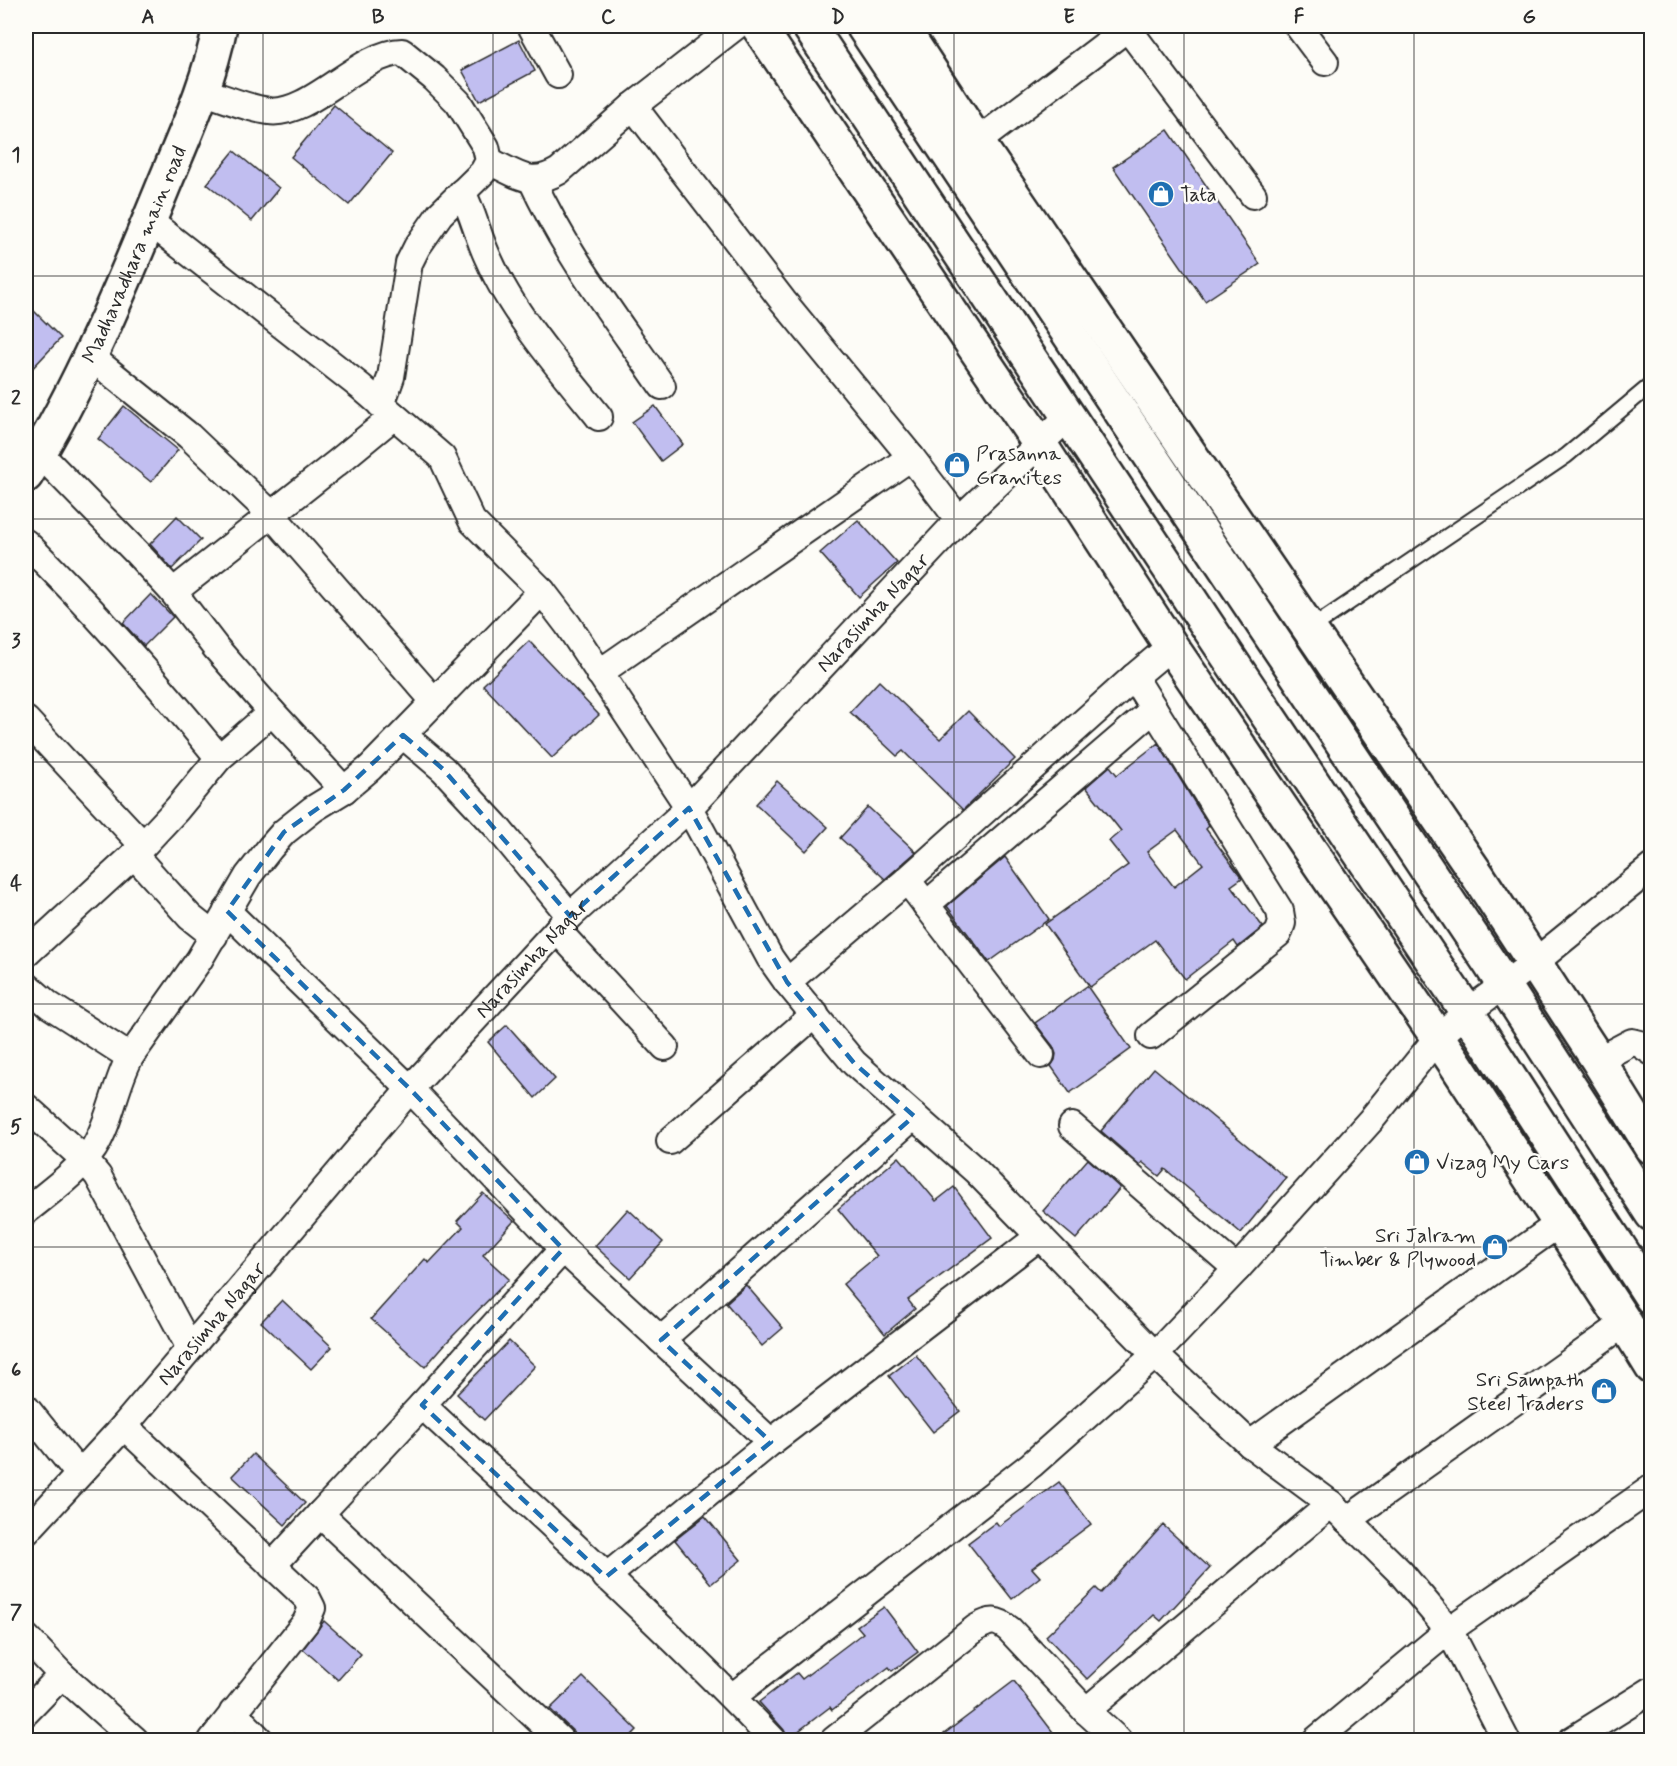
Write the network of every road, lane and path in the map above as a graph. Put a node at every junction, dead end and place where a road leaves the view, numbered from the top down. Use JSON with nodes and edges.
{"nodes":[{"id":1,"x":220,"y":26,"type":"edge"},
{"id":2,"x":531,"y":26,"type":"edge"},
{"id":3,"x":736,"y":26,"type":"edge"},
{"id":4,"x":758,"y":26,"type":"edge"},
{"id":5,"x":809,"y":26,"type":"edge"},
{"id":6,"x":863,"y":26,"type":"edge"},
{"id":7,"x":901,"y":26,"type":"edge"},
{"id":8,"x":1128,"y":26,"type":"edge"},
{"id":9,"x":1298,"y":26,"type":"edge"},
{"id":10,"x":1325,"y":62,"type":"dead end"},
{"id":11,"x":558,"y":75,"type":"dead end"},
{"id":12,"x":202,"y":91,"type":"junction"},
{"id":13,"x":633,"y":106,"type":"junction"},
{"id":14,"x":977,"y":142,"type":"junction"},
{"id":15,"x":489,"y":161,"type":"junction"},
{"id":16,"x":532,"y":180,"type":"junction"},
{"id":17,"x":462,"y":192,"type":"junction"},
{"id":18,"x":1253,"y":195,"type":"dead end"},
{"id":19,"x":149,"y":222,"type":"junction"},
{"id":20,"x":91,"y":357,"type":"junction"},
{"id":21,"x":1652,"y":384,"type":"edge"},
{"id":22,"x":662,"y":386,"type":"dead end"},
{"id":23,"x":387,"y":410,"type":"junction"},
{"id":24,"x":1069,"y":416,"type":"junction"},
{"id":25,"x":599,"y":417,"type":"dead end"},
{"id":26,"x":1039,"y":443,"type":"junction"},
{"id":27,"x":911,"y":457,"type":"junction"},
{"id":28,"x":32,"y":464,"type":"edge"},
{"id":29,"x":272,"y":515,"type":"junction"},
{"id":30,"x":959,"y":520,"type":"junction"},
{"id":31,"x":26,"y":543,"type":"edge"},
{"id":32,"x":542,"y":591,"type":"junction"},
{"id":33,"x":173,"y":592,"type":"junction"},
{"id":34,"x":1310,"y":629,"type":"junction"},
{"id":35,"x":1171,"y":646,"type":"junction"},
{"id":36,"x":599,"y":673,"type":"junction"},
{"id":37,"x":1134,"y":677,"type":"junction"},
{"id":38,"x":435,"y":702,"type":"junction"},
{"id":39,"x":1154,"y":709,"type":"junction"},
{"id":40,"x":272,"y":712,"type":"junction"},
{"id":41,"x":26,"y":720,"type":"edge"},
{"id":42,"x":403,"y":735,"type":"junction"},
{"id":43,"x":219,"y":758,"type":"junction"},
{"id":44,"x":344,"y":790,"type":"junction"},
{"id":45,"x":689,"y":808,"type":"junction"},
{"id":46,"x":138,"y":850,"type":"junction"},
{"id":47,"x":1652,"y":867,"type":"edge"},
{"id":48,"x":907,"y":880,"type":"junction"},
{"id":49,"x":926,"y":905,"type":"junction"},
{"id":50,"x":226,"y":911,"type":"junction"},
{"id":51,"x":563,"y":923,"type":"junction"},
{"id":52,"x":214,"y":936,"type":"junction"},
{"id":53,"x":26,"y":954,"type":"edge"},
{"id":54,"x":1534,"y":963,"type":"junction"},
{"id":55,"x":787,"y":982,"type":"junction"},
{"id":56,"x":26,"y":985,"type":"edge"},
{"id":57,"x":1504,"y":985,"type":"junction"},
{"id":58,"x":1467,"y":1012,"type":"junction"},
{"id":59,"x":815,"y":1014,"type":"junction"},
{"id":60,"x":1151,"y":1036,"type":"dead end"},
{"id":61,"x":1438,"y":1037,"type":"junction"},
{"id":62,"x":665,"y":1047,"type":"dead end"},
{"id":63,"x":1652,"y":1052,"type":"edge"},
{"id":64,"x":1041,"y":1055,"type":"dead end"},
{"id":65,"x":130,"y":1057,"type":"junction"},
{"id":66,"x":1598,"y":1060,"type":"junction"},
{"id":67,"x":410,"y":1089,"type":"junction"},
{"id":68,"x":26,"y":1107,"type":"edge"},
{"id":69,"x":914,"y":1116,"type":"junction"},
{"id":70,"x":1072,"y":1126,"type":"dead end"},
{"id":71,"x":670,"y":1141,"type":"dead end"},
{"id":72,"x":1652,"y":1147,"type":"edge"},
{"id":73,"x":84,"y":1159,"type":"junction"},
{"id":74,"x":26,"y":1211,"type":"edge"},
{"id":75,"x":1652,"y":1214,"type":"edge"},
{"id":76,"x":1560,"y":1223,"type":"junction"},
{"id":77,"x":1040,"y":1236,"type":"junction"},
{"id":78,"x":562,"y":1249,"type":"junction"},
{"id":79,"x":1237,"y":1269,"type":"junction"},
{"id":80,"x":1652,"y":1298,"type":"edge"},
{"id":81,"x":1625,"y":1323,"type":"junction"},
{"id":82,"x":660,"y":1340,"type":"junction"},
{"id":83,"x":190,"y":1348,"type":"junction"},
{"id":84,"x":1155,"y":1355,"type":"junction"},
{"id":85,"x":1652,"y":1367,"type":"edge"},
{"id":86,"x":422,"y":1405,"type":"junction"},
{"id":87,"x":26,"y":1408,"type":"edge"},
{"id":88,"x":124,"y":1426,"type":"junction"},
{"id":89,"x":771,"y":1442,"type":"junction"},
{"id":90,"x":1250,"y":1444,"type":"junction"},
{"id":91,"x":79,"y":1474,"type":"junction"},
{"id":92,"x":1652,"y":1488,"type":"edge"},
{"id":93,"x":1339,"y":1512,"type":"junction"},
{"id":94,"x":321,"y":1514,"type":"junction"},
{"id":95,"x":26,"y":1532,"type":"edge"},
{"id":96,"x":272,"y":1566,"type":"junction"},
{"id":97,"x":606,"y":1577,"type":"junction"},
{"id":98,"x":1449,"y":1630,"type":"junction"},
{"id":99,"x":26,"y":1636,"type":"edge"},
{"id":100,"x":62,"y":1675,"type":"junction"},
{"id":101,"x":1652,"y":1690,"type":"edge"},
{"id":102,"x":732,"y":1697,"type":"junction"},
{"id":103,"x":1086,"y":1711,"type":"junction"},
{"id":104,"x":26,"y":1712,"type":"edge"},
{"id":105,"x":233,"y":1712,"type":"junction"},
{"id":106,"x":135,"y":1740,"type":"edge"},
{"id":107,"x":212,"y":1740,"type":"edge"},
{"id":108,"x":260,"y":1740,"type":"edge"},
{"id":109,"x":561,"y":1740,"type":"edge"},
{"id":110,"x":773,"y":1740,"type":"edge"},
{"id":111,"x":834,"y":1740,"type":"edge"},
{"id":112,"x":1118,"y":1740,"type":"edge"},
{"id":113,"x":1316,"y":1740,"type":"edge"},
{"id":114,"x":1506,"y":1740,"type":"edge"},
{"id":115,"x":1572,"y":1740,"type":"edge"}],
"edges":[{"from":1,"to":12,"type":"main road","name":"Madhavadhara main road"},
{"from":2,"to":11,"type":"street"},
{"from":3,"to":13,"type":"street"},
{"from":4,"to":26,"type":"main road"},
{"from":5,"to":24,"type":"main road"},
{"from":6,"to":57,"type":"main road"},
{"from":7,"to":14,"type":"main road"},
{"from":8,"to":14,"type":"street"},
{"from":8,"to":18,"type":"street"},
{"from":9,"to":10,"type":"street"},
{"from":12,"to":15,"type":"street"},
{"from":12,"to":19,"type":"main road","name":"Madhavadhara main road"},
{"from":13,"to":16,"type":"street"},
{"from":13,"to":27,"type":"street"},
{"from":14,"to":34,"type":"main road"},
{"from":15,"to":16,"type":"street"},
{"from":15,"to":17,"type":"street"},
{"from":16,"to":22,"type":"street"},
{"from":17,"to":23,"type":"street"},
{"from":17,"to":25,"type":"street"},
{"from":19,"to":20,"type":"main road","name":"Madhavadhara main road"},
{"from":19,"to":23,"type":"street"},
{"from":20,"to":28,"type":"main road","name":"Madhavadhara main road"},
{"from":20,"to":29,"type":"street"},
{"from":21,"to":34,"type":"lane"},
{"from":23,"to":29,"type":"street"},
{"from":23,"to":32,"type":"street"},
{"from":24,"to":26,"type":"street","name":"Narasimha Nagar"},
{"from":24,"to":58,"type":"main road"},
{"from":26,"to":30,"type":"street","name":"Narasimha Nagar"},
{"from":26,"to":35,"type":"main road"},
{"from":27,"to":30,"type":"street"},
{"from":27,"to":36,"type":"street"},
{"from":28,"to":33,"type":"street"},
{"from":29,"to":33,"type":"street"},
{"from":29,"to":38,"type":"street"},
{"from":30,"to":45,"type":"street","name":"Narasimha Nagar"},
{"from":31,"to":43,"type":"street"},
{"from":32,"to":36,"type":"street"},
{"from":32,"to":38,"type":"street"},
{"from":33,"to":40,"type":"street"},
{"from":34,"to":54,"type":"main road"},
{"from":35,"to":37,"type":"street"},
{"from":35,"to":61,"type":"main road"},
{"from":36,"to":45,"type":"street"},
{"from":37,"to":39,"type":"street"},
{"from":37,"to":48,"type":"street"},
{"from":38,"to":42,"type":"street"},
{"from":39,"to":49,"type":"street"},
{"from":39,"to":60,"type":"street"},
{"from":40,"to":43,"type":"street"},
{"from":40,"to":44,"type":"street"},
{"from":41,"to":46,"type":"street"},
{"from":42,"to":44,"type":"street"},
{"from":42,"to":51,"type":"street"},
{"from":43,"to":46,"type":"street"},
{"from":44,"to":50,"type":"street"},
{"from":45,"to":51,"type":"street","name":"Narasimha Nagar"},
{"from":45,"to":55,"type":"street"},
{"from":46,"to":52,"type":"street"},
{"from":46,"to":53,"type":"street"},
{"from":47,"to":54,"type":"street"},
{"from":48,"to":49,"type":"street"},
{"from":48,"to":55,"type":"street"},
{"from":49,"to":64,"type":"street"},
{"from":50,"to":52,"type":"street"},
{"from":50,"to":67,"type":"street"},
{"from":51,"to":62,"type":"street"},
{"from":51,"to":67,"type":"street","name":"Narasimha Nagar"},
{"from":52,"to":65,"type":"street"},
{"from":54,"to":57,"type":"street"},
{"from":54,"to":66,"type":"main road"},
{"from":55,"to":59,"type":"street"},
{"from":56,"to":65,"type":"street"},
{"from":57,"to":58,"type":"street"},
{"from":57,"to":75,"type":"main road"},
{"from":58,"to":61,"type":"street"},
{"from":58,"to":80,"type":"main road"},
{"from":59,"to":69,"type":"street"},
{"from":59,"to":71,"type":"street"},
{"from":61,"to":76,"type":"main road"},
{"from":61,"to":79,"type":"street"},
{"from":63,"to":66,"type":"street"},
{"from":65,"to":73,"type":"street"},
{"from":66,"to":72,"type":"main road"},
{"from":67,"to":78,"type":"street"},
{"from":67,"to":83,"type":"street","name":"Narasimha Nagar"},
{"from":68,"to":73,"type":"street"},
{"from":69,"to":77,"type":"street"},
{"from":69,"to":82,"type":"street"},
{"from":70,"to":79,"type":"street"},
{"from":73,"to":74,"type":"street"},
{"from":73,"to":83,"type":"street"},
{"from":76,"to":81,"type":"main road"},
{"from":76,"to":90,"type":"street"},
{"from":77,"to":84,"type":"street"},
{"from":77,"to":89,"type":"street"},
{"from":78,"to":82,"type":"street"},
{"from":78,"to":86,"type":"street"},
{"from":79,"to":84,"type":"street"},
{"from":81,"to":85,"type":"main road"},
{"from":81,"to":93,"type":"street"},
{"from":82,"to":89,"type":"street"},
{"from":83,"to":88,"type":"street","name":"Narasimha Nagar"},
{"from":84,"to":90,"type":"street"},
{"from":84,"to":102,"type":"street"},
{"from":86,"to":94,"type":"street"},
{"from":86,"to":97,"type":"street"},
{"from":87,"to":91,"type":"street"},
{"from":88,"to":91,"type":"street","name":"Narasimha Nagar"},
{"from":88,"to":96,"type":"street"},
{"from":89,"to":97,"type":"street"},
{"from":90,"to":93,"type":"street"},
{"from":91,"to":95,"type":"street","name":"Narasimha Nagar"},
{"from":92,"to":98,"type":"street"},
{"from":93,"to":98,"type":"street"},
{"from":93,"to":103,"type":"street"},
{"from":94,"to":96,"type":"street"},
{"from":94,"to":109,"type":"street"},
{"from":96,"to":105,"type":"street"},
{"from":97,"to":102,"type":"street"},
{"from":98,"to":113,"type":"street"},
{"from":98,"to":114,"type":"street"},
{"from":99,"to":100,"type":"street"},
{"from":100,"to":104,"type":"street"},
{"from":100,"to":106,"type":"street"},
{"from":101,"to":115,"type":"street"},
{"from":102,"to":110,"type":"street"},
{"from":103,"to":111,"type":"street"},
{"from":103,"to":112,"type":"street"},
{"from":105,"to":107,"type":"street"},
{"from":105,"to":108,"type":"street"}]}
